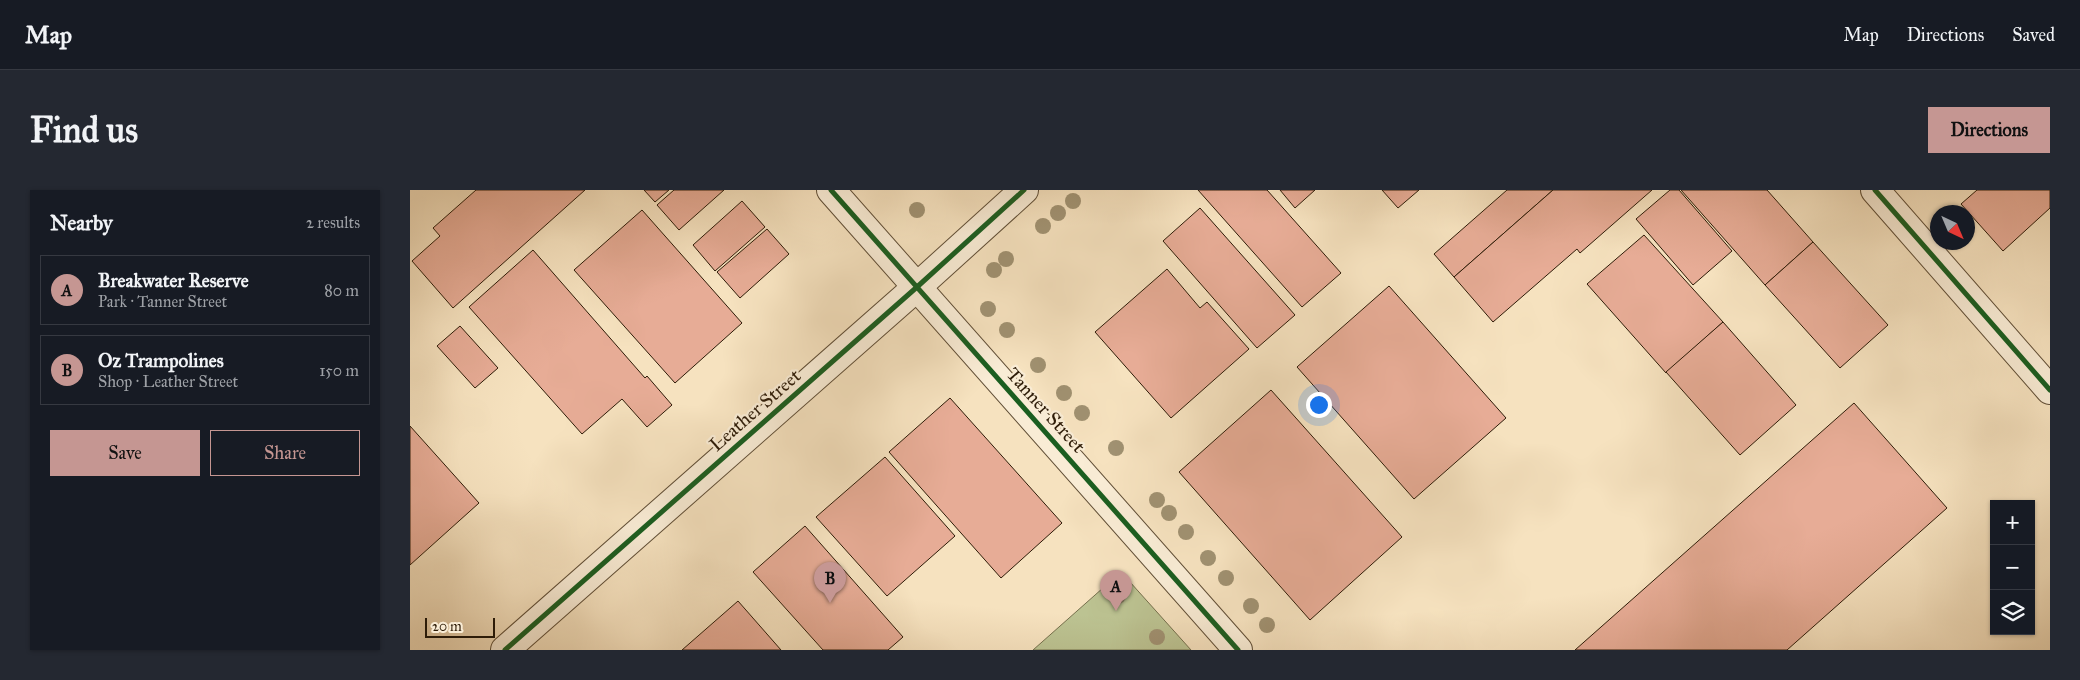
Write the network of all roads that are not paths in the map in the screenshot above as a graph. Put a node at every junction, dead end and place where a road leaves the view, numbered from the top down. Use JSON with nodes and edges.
{"nodes":[{"id":1,"x":831,"y":190,"type":"edge"},
{"id":2,"x":1024,"y":190,"type":"edge"},
{"id":3,"x":1875,"y":190,"type":"edge"},
{"id":4,"x":917,"y":287,"type":"junction"},
{"id":5,"x":2050,"y":390,"type":"edge"},
{"id":6,"x":504,"y":650,"type":"edge"},
{"id":7,"x":1238,"y":650,"type":"edge"}],
"edges":[{"from":1,"to":4,"type":"street","name":"Tanner Street"},
{"from":2,"to":4,"type":"street","name":"Leather Street"},
{"from":3,"to":5,"type":"street"},
{"from":4,"to":6,"type":"street","name":"Leather Street"},
{"from":4,"to":7,"type":"street","name":"Tanner Street"}]}
